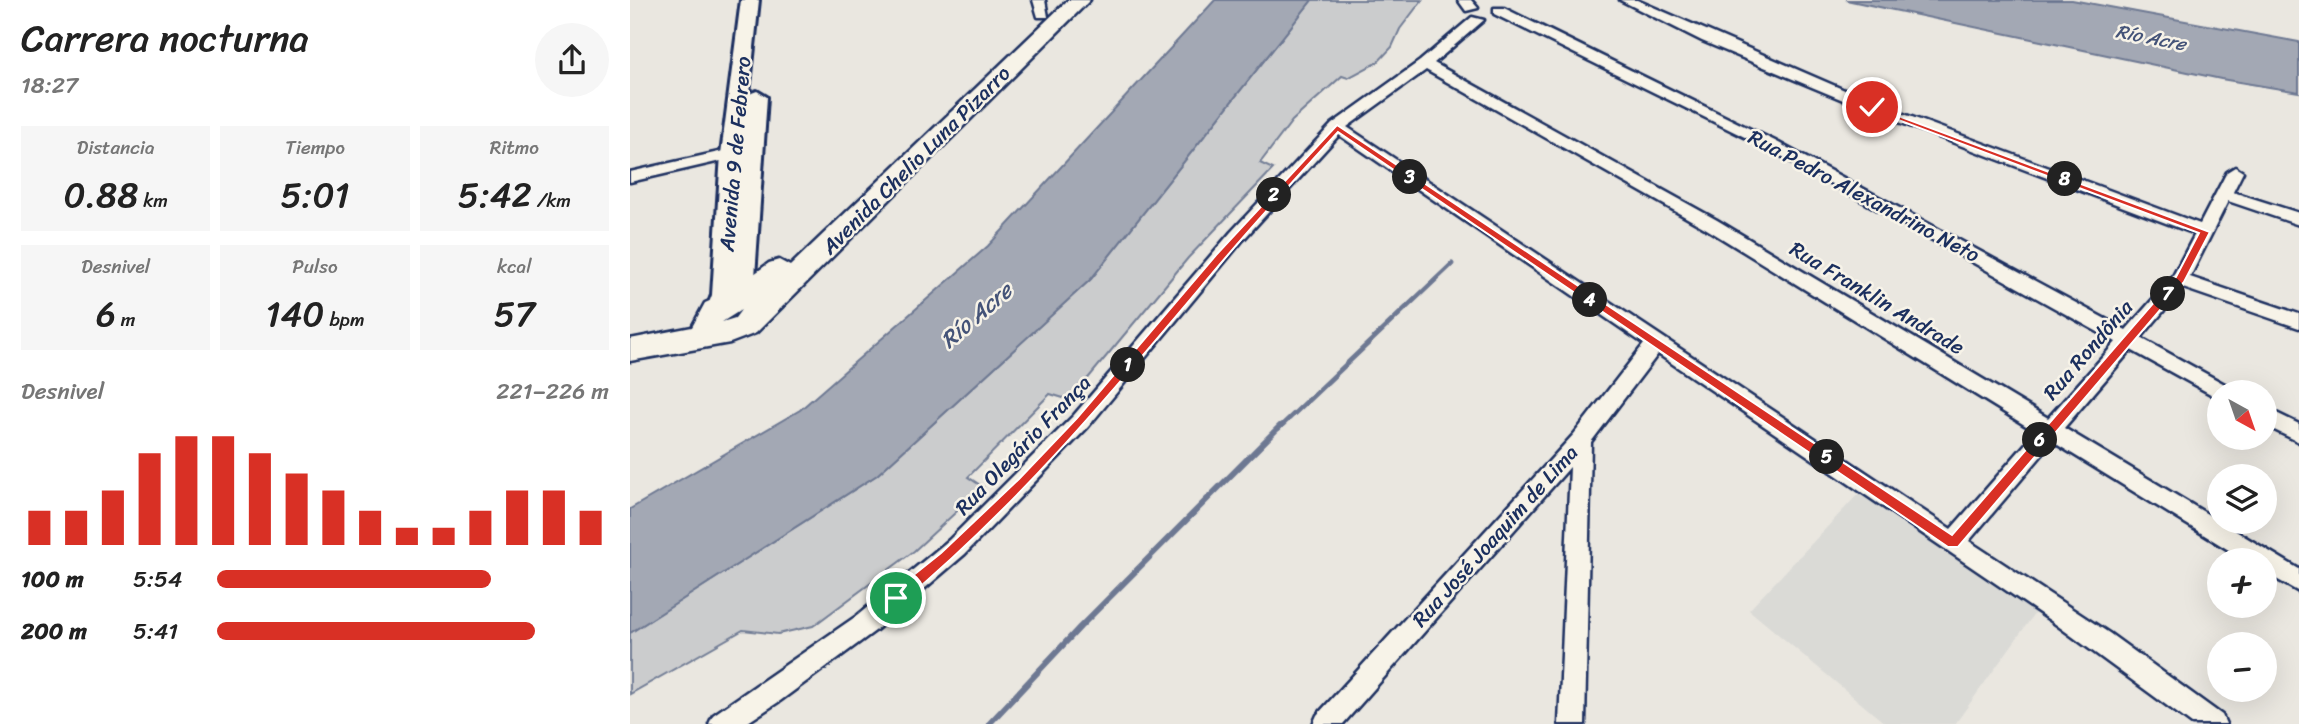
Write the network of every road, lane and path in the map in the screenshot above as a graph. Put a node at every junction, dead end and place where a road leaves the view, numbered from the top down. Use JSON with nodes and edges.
{"nodes":[{"id":1,"x":750,"y":0,"type":"edge"},
{"id":2,"x":766,"y":0,"type":"edge"},
{"id":3,"x":1080,"y":0,"type":"edge"},
{"id":4,"x":1626,"y":0,"type":"edge"},
{"id":5,"x":1047,"y":5,"type":"edge"},
{"id":6,"x":1486,"y":9,"type":"edge"},
{"id":7,"x":1425,"y":64,"type":"junction"},
{"id":8,"x":1337,"y":127,"type":"junction"},
{"id":9,"x":732,"y":154,"type":"junction"},
{"id":10,"x":2235,"y":172,"type":"dead end"},
{"id":11,"x":630,"y":177,"type":"edge"},
{"id":12,"x":2223,"y":194,"type":"junction"},
{"id":13,"x":2299,"y":219,"type":"edge"},
{"id":14,"x":2205,"y":232,"type":"junction"},
{"id":15,"x":2180,"y":280,"type":"junction"},
{"id":16,"x":735,"y":306,"type":"junction"},
{"id":17,"x":2299,"y":321,"type":"edge"},
{"id":18,"x":630,"y":334,"type":"edge"},
{"id":19,"x":2127,"y":339,"type":"junction"},
{"id":20,"x":1656,"y":342,"type":"junction"},
{"id":21,"x":630,"y":351,"type":"edge"},
{"id":22,"x":2207,"y":383,"type":"edge"},
{"id":23,"x":2277,"y":422,"type":"edge"},
{"id":24,"x":2050,"y":428,"type":"junction"},
{"id":25,"x":2299,"y":434,"type":"edge"},
{"id":26,"x":1581,"y":440,"type":"junction"},
{"id":27,"x":1953,"y":543,"type":"junction"},
{"id":28,"x":2299,"y":581,"type":"edge"},
{"id":29,"x":722,"y":724,"type":"edge"},
{"id":30,"x":1326,"y":724,"type":"edge"},
{"id":31,"x":1572,"y":724,"type":"edge"},
{"id":32,"x":2213,"y":724,"type":"edge"}],
"edges":[{"from":1,"to":9,"type":"street","name":"Avenida 9 de Febrero"},
{"from":2,"to":16,"type":"street","name":"Avenida 9 de Febrero"},
{"from":3,"to":16,"type":"main road","name":"Avenida Chelio Luna Pizarro"},
{"from":4,"to":14,"type":"street"},
{"from":5,"to":16,"type":"main road","name":"Avenida Chelio Luna Pizarro"},
{"from":6,"to":7,"type":"street","name":"Rua Olegário França"},
{"from":6,"to":19,"type":"street","name":"Rua Pedro Alexandrino Neto"},
{"from":7,"to":8,"type":"street","name":"Rua Olegário França"},
{"from":7,"to":24,"type":"street","name":"Rua Franklin Andrade"},
{"from":8,"to":20,"type":"street"},
{"from":8,"to":29,"type":"street","name":"Rua Olegário França"},
{"from":9,"to":11,"type":"street"},
{"from":9,"to":16,"type":"street","name":"Avenida 9 de Febrero"},
{"from":10,"to":12,"type":"street","name":"Rua Rondônia"},
{"from":12,"to":13,"type":"street"},
{"from":12,"to":14,"type":"street","name":"Rua Rondônia"},
{"from":14,"to":15,"type":"street","name":"Rua Rondônia"},
{"from":15,"to":17,"type":"street"},
{"from":15,"to":19,"type":"street","name":"Rua Rondônia"},
{"from":16,"to":18,"type":"main road","name":"Avenida Chelio Luna Pizarro"},
{"from":16,"to":21,"type":"main road"},
{"from":19,"to":22,"type":"street","name":"Rua Pedro Alexandrino Neto"},
{"from":19,"to":24,"type":"street","name":"Rua Rondônia"},
{"from":20,"to":26,"type":"street","name":"Rua José Joaquim de Lima"},
{"from":20,"to":27,"type":"street"},
{"from":23,"to":25,"type":"street"},
{"from":24,"to":27,"type":"street","name":"Rua Rondônia"},
{"from":24,"to":28,"type":"street","name":"Rua Franklin Andrade"},
{"from":26,"to":30,"type":"street","name":"Rua José Joaquim de Lima"},
{"from":26,"to":31,"type":"street"},
{"from":27,"to":32,"type":"street"}]}
